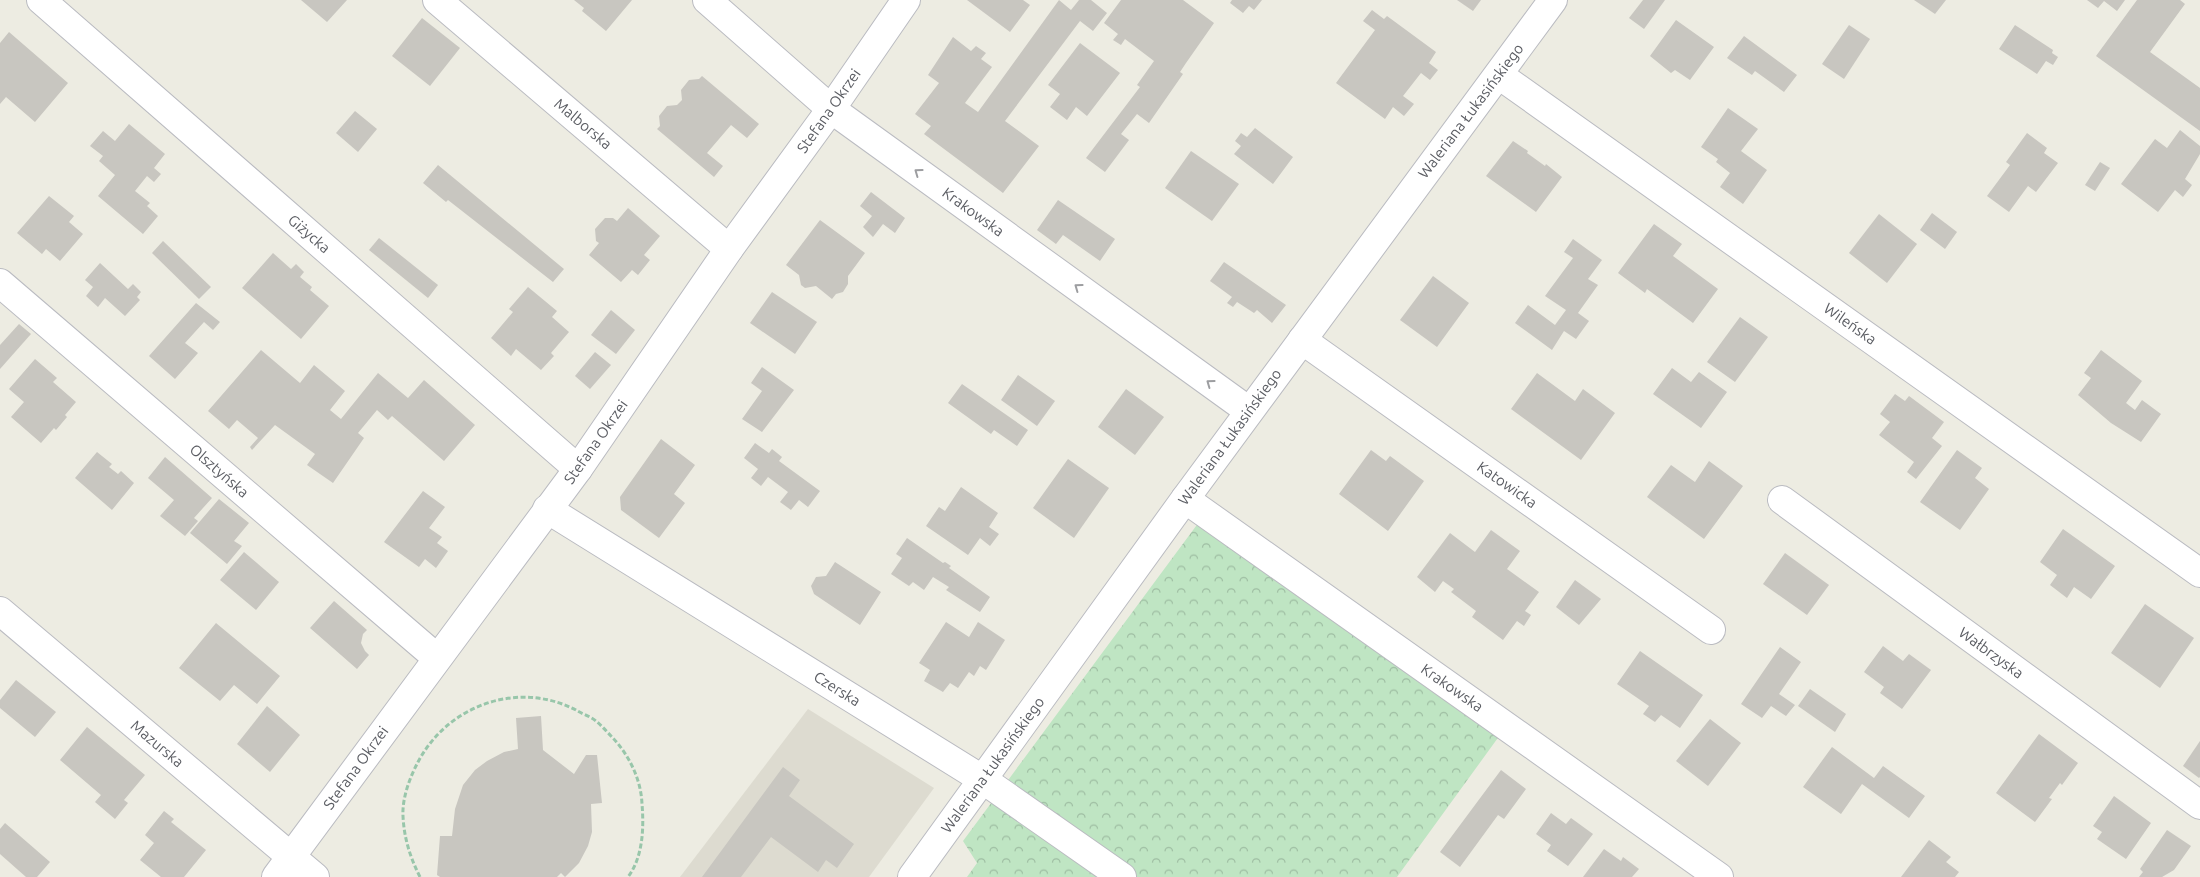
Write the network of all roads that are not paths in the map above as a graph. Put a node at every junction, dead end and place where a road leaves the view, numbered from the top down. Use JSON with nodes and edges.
{"nodes":[{"id":1,"x":41,"y":0,"type":"edge"},
{"id":2,"x":437,"y":0,"type":"edge"},
{"id":3,"x":707,"y":0,"type":"edge"},
{"id":4,"x":906,"y":0,"type":"edge"},
{"id":5,"x":1553,"y":0,"type":"edge"},
{"id":6,"x":1499,"y":74,"type":"junction"},
{"id":7,"x":831,"y":109,"type":"junction"},
{"id":8,"x":729,"y":249,"type":"junction"},
{"id":9,"x":0,"y":283,"type":"edge"},
{"id":10,"x":1302,"y":340,"type":"junction"},
{"id":11,"x":1249,"y":411,"type":"junction"},
{"id":12,"x":578,"y":468,"type":"junction"},
{"id":13,"x":1185,"y":499,"type":"junction"},
{"id":14,"x":1782,"y":500,"type":"dead end"},
{"id":15,"x":547,"y":509,"type":"junction"},
{"id":16,"x":2200,"y":573,"type":"edge"},
{"id":17,"x":0,"y":611,"type":"edge"},
{"id":18,"x":1712,"y":630,"type":"dead end"},
{"id":19,"x":437,"y":658,"type":"junction"},
{"id":20,"x":982,"y":779,"type":"junction"},
{"id":21,"x":2200,"y":805,"type":"edge"},
{"id":22,"x":283,"y":867,"type":"edge"},
{"id":23,"x":316,"y":877,"type":"edge"},
{"id":24,"x":912,"y":877,"type":"edge"},
{"id":25,"x":1122,"y":877,"type":"edge"},
{"id":26,"x":1719,"y":877,"type":"edge"}],
"edges":[{"from":1,"to":12,"type":"street","name":"Giżycka"},
{"from":2,"to":8,"type":"street","name":"Malborska"},
{"from":3,"to":7,"type":"street","name":"Krakowska"},
{"from":4,"to":7,"type":"street","name":"Stefana Okrzei"},
{"from":5,"to":6,"type":"street","name":"Waleriana Łukasińskiego"},
{"from":6,"to":10,"type":"street","name":"Waleriana Łukasińskiego"},
{"from":6,"to":16,"type":"street","name":"Wileńska"},
{"from":7,"to":8,"type":"street","name":"Stefana Okrzei"},
{"from":11,"to":7,"type":"street","name":"Krakowska","one_way":true},
{"from":8,"to":12,"type":"street","name":"Stefana Okrzei"},
{"from":9,"to":19,"type":"street","name":"Olsztyńska"},
{"from":10,"to":11,"type":"street","name":"Waleriana Łukasińskiego"},
{"from":10,"to":18,"type":"street","name":"Katowicka"},
{"from":11,"to":13,"type":"street","name":"Waleriana Łukasińskiego"},
{"from":12,"to":15,"type":"street","name":"Stefana Okrzei"},
{"from":13,"to":20,"type":"street","name":"Waleriana Łukasińskiego"},
{"from":13,"to":26,"type":"street","name":"Krakowska"},
{"from":14,"to":21,"type":"street","name":"Wałbrzyska"},
{"from":15,"to":19,"type":"street","name":"Stefana Okrzei"},
{"from":15,"to":20,"type":"street","name":"Czerska"},
{"from":17,"to":22,"type":"street","name":"Mazurska"},
{"from":19,"to":22,"type":"street","name":"Stefana Okrzei"},
{"from":20,"to":24,"type":"street","name":"Waleriana Łukasińskiego"},
{"from":20,"to":25,"type":"street","name":"Czerska"},
{"from":22,"to":23,"type":"street","name":"Mazurska"}]}
